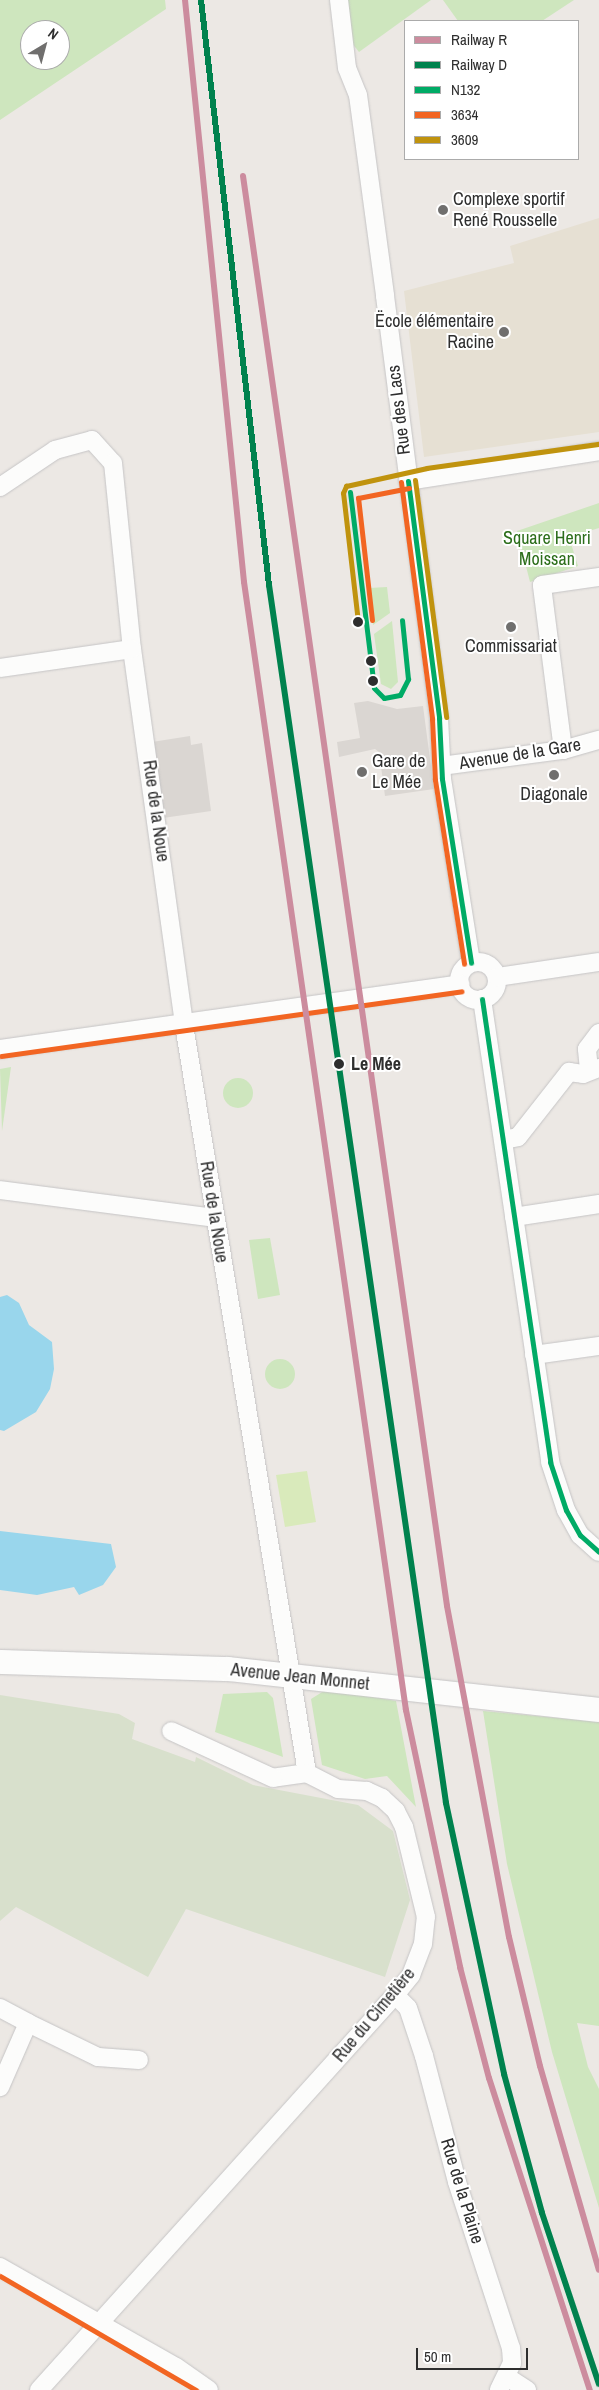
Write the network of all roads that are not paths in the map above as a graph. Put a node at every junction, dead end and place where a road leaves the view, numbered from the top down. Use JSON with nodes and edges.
{"nodes":[{"id":1,"x":339,"y":0,"type":"edge"},
{"id":2,"x":599,"y":451,"type":"edge"},
{"id":3,"x":408,"y":481,"type":"junction"},
{"id":4,"x":0,"y":487,"type":"edge"},
{"id":5,"x":599,"y":577,"type":"edge"},
{"id":6,"x":132,"y":649,"type":"junction"},
{"id":7,"x":0,"y":668,"type":"edge"},
{"id":8,"x":599,"y":740,"type":"edge"},
{"id":9,"x":563,"y":750,"type":"junction"},
{"id":10,"x":441,"y":766,"type":"junction"},
{"id":11,"x":599,"y":962,"type":"edge"},
{"id":12,"x":471,"y":963,"type":"junction"},
{"id":13,"x":497,"y":977,"type":"junction"},
{"id":14,"x":460,"y":984,"type":"junction"},
{"id":15,"x":482,"y":999,"type":"junction"},
{"id":16,"x":184,"y":1025,"type":"junction"},
{"id":17,"x":599,"y":1033,"type":"edge"},
{"id":18,"x":0,"y":1048,"type":"edge"},
{"id":19,"x":594,"y":1068,"type":"edge"},
{"id":20,"x":504,"y":1140,"type":"junction"},
{"id":21,"x":0,"y":1190,"type":"edge"},
{"id":22,"x":599,"y":1204,"type":"edge"},
{"id":23,"x":514,"y":1217,"type":"junction"},
{"id":24,"x":215,"y":1218,"type":"junction"},
{"id":25,"x":599,"y":1346,"type":"edge"},
{"id":26,"x":534,"y":1355,"type":"junction"},
{"id":27,"x":599,"y":1552,"type":"edge"},
{"id":28,"x":0,"y":1662,"type":"edge"},
{"id":29,"x":290,"y":1675,"type":"junction"},
{"id":30,"x":599,"y":1710,"type":"edge"},
{"id":31,"x":171,"y":1731,"type":"dead end"},
{"id":32,"x":307,"y":1773,"type":"junction"},
{"id":33,"x":395,"y":1995,"type":"junction"},
{"id":34,"x":0,"y":2008,"type":"edge"},
{"id":35,"x":28,"y":2023,"type":"junction"},
{"id":36,"x":139,"y":2060,"type":"dead end"},
{"id":37,"x":0,"y":2087,"type":"edge"},
{"id":38,"x":0,"y":2267,"type":"edge"},
{"id":39,"x":100,"y":2322,"type":"junction"},
{"id":40,"x":503,"y":2384,"type":"edge"},
{"id":41,"x":39,"y":2390,"type":"edge"},
{"id":42,"x":209,"y":2390,"type":"edge"},
{"id":43,"x":527,"y":2390,"type":"edge"}],
"edges":[{"from":1,"to":3,"type":"street","name":"Rue des Lacs"},
{"from":2,"to":3,"type":"street"},
{"from":3,"to":10,"type":"street","name":"Rue des Lacs"},
{"from":4,"to":6,"type":"street","name":"Rue de la Noue"},
{"from":5,"to":9,"type":"street"},
{"from":6,"to":7,"type":"street"},
{"from":6,"to":16,"type":"street","name":"Rue de la Noue"},
{"from":8,"to":9,"type":"street","name":"Avenue de la Gare"},
{"from":9,"to":10,"type":"street","name":"Avenue de la Gare"},
{"from":10,"to":12,"type":"street","name":"Rue des Lacs"},
{"from":11,"to":13,"type":"street"},
{"from":12,"to":13,"type":"street"},
{"from":12,"to":14,"type":"street"},
{"from":13,"to":15,"type":"street"},
{"from":14,"to":15,"type":"street"},
{"from":14,"to":16,"type":"street"},
{"from":15,"to":20,"type":"street"},
{"from":16,"to":18,"type":"street"},
{"from":16,"to":24,"type":"street","name":"Rue de la Noue"},
{"from":17,"to":19,"type":"street"},
{"from":19,"to":20,"type":"street"},
{"from":20,"to":23,"type":"street"},
{"from":21,"to":24,"type":"street"},
{"from":22,"to":23,"type":"street"},
{"from":23,"to":26,"type":"street"},
{"from":24,"to":29,"type":"street","name":"Rue de la Noue"},
{"from":25,"to":26,"type":"street"},
{"from":26,"to":27,"type":"street"},
{"from":28,"to":29,"type":"main road","name":"Avenue Jean Monnet"},
{"from":29,"to":30,"type":"main road","name":"Avenue Jean Monnet"},
{"from":29,"to":32,"type":"street","name":"Rue de la Noue"},
{"from":31,"to":32,"type":"street"},
{"from":32,"to":33,"type":"street","name":"Rue du Cimetière"},
{"from":33,"to":39,"type":"street","name":"Rue du Cimetière"},
{"from":33,"to":40,"type":"street","name":"Rue de la Plaine"},
{"from":34,"to":35,"type":"street"},
{"from":35,"to":36,"type":"street"},
{"from":35,"to":37,"type":"street"},
{"from":38,"to":39,"type":"street"},
{"from":39,"to":41,"type":"street","name":"Rue du Cimetière"},
{"from":39,"to":42,"type":"street"},
{"from":40,"to":43,"type":"street"}]}
